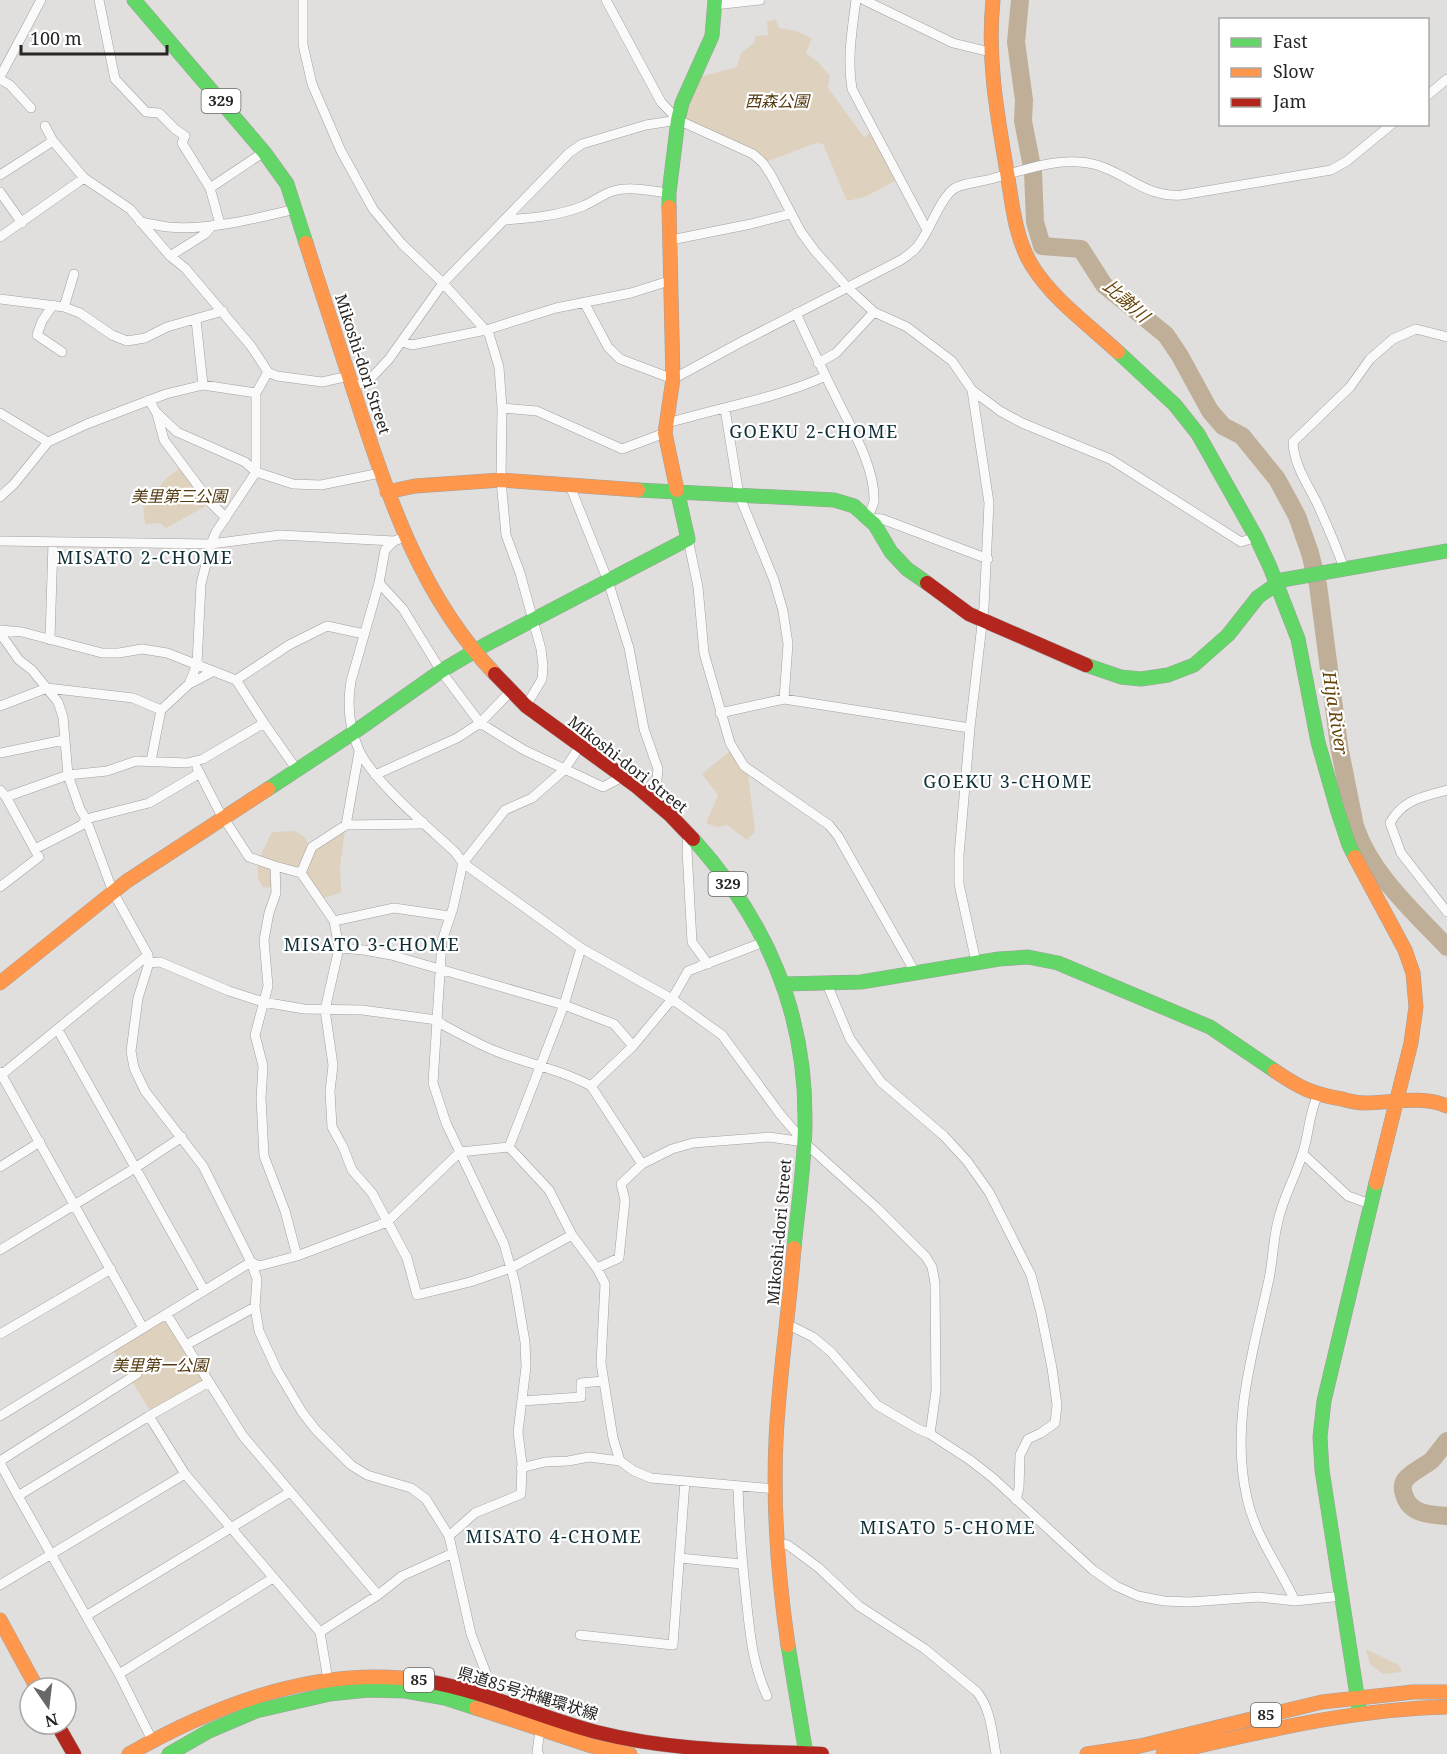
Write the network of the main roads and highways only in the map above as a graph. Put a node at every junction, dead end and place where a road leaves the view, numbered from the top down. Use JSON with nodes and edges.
{"nodes":[{"id":1,"x":134,"y":0,"type":"edge"},
{"id":2,"x":993,"y":0,"type":"edge"},
{"id":3,"x":714,"y":3,"type":"edge"},
{"id":4,"x":387,"y":492,"type":"junction"},
{"id":5,"x":677,"y":492,"type":"junction"},
{"id":6,"x":1447,"y":551,"type":"edge"},
{"id":7,"x":1276,"y":583,"type":"junction"},
{"id":8,"x":474,"y":652,"type":"junction"},
{"id":9,"x":0,"y":982,"type":"edge"},
{"id":10,"x":784,"y":984,"type":"junction"},
{"id":11,"x":1395,"y":1101,"type":"junction"},
{"id":12,"x":1447,"y":1106,"type":"edge"},
{"id":13,"x":0,"y":1620,"type":"edge"},
{"id":14,"x":31,"y":1676,"type":"edge"},
{"id":15,"x":1447,"y":1692,"type":"edge"},
{"id":16,"x":1358,"y":1696,"type":"junction"},
{"id":17,"x":1447,"y":1707,"type":"edge"},
{"id":18,"x":1359,"y":1713,"type":"junction"},
{"id":19,"x":64,"y":1736,"type":"edge"},
{"id":20,"x":74,"y":1754,"type":"edge"},
{"id":21,"x":129,"y":1754,"type":"edge"},
{"id":22,"x":169,"y":1754,"type":"edge"},
{"id":23,"x":630,"y":1754,"type":"edge"},
{"id":24,"x":806,"y":1754,"type":"edge"},
{"id":25,"x":822,"y":1754,"type":"edge"},
{"id":26,"x":1087,"y":1754,"type":"edge"},
{"id":27,"x":1164,"y":1754,"type":"edge"}],
"edges":[{"from":1,"to":4,"type":"main road","name":"Mikoshi-dori Street","number":"329"},
{"from":2,"to":7,"type":"main road"},
{"from":3,"to":5,"type":"main road"},
{"from":4,"to":5,"type":"main road"},
{"from":4,"to":8,"type":"main road","name":"Mikoshi-dori Street","number":"329"},
{"from":5,"to":7,"type":"main road"},
{"from":5,"to":8,"type":"main road"},
{"from":6,"to":7,"type":"main road"},
{"from":7,"to":11,"type":"main road"},
{"from":8,"to":9,"type":"main road"},
{"from":8,"to":10,"type":"main road","name":"Mikoshi-dori Street","number":"329"},
{"from":10,"to":11,"type":"main road"},
{"from":10,"to":24,"type":"main road","name":"Mikoshi-dori Street","number":"329"},
{"from":11,"to":12,"type":"main road"},
{"from":11,"to":16,"type":"main road"},
{"from":13,"to":14,"type":"main road"},
{"from":15,"to":16,"type":"main road","number":"85"},
{"from":16,"to":18,"type":"main road"},
{"from":16,"to":26,"type":"main road","number":"85"},
{"from":17,"to":18,"type":"main road","number":"85"},
{"from":18,"to":27,"type":"main road","number":"85"},
{"from":19,"to":20,"type":"main road"},
{"from":21,"to":24,"type":"main road","name":"県道85号沖縄環状線","number":"85"},
{"from":22,"to":23,"type":"main road","name":"県道85号沖縄環状線","number":"85"},
{"from":24,"to":25,"type":"main road","name":"県道85号沖縄環状線","number":"85"}]}
